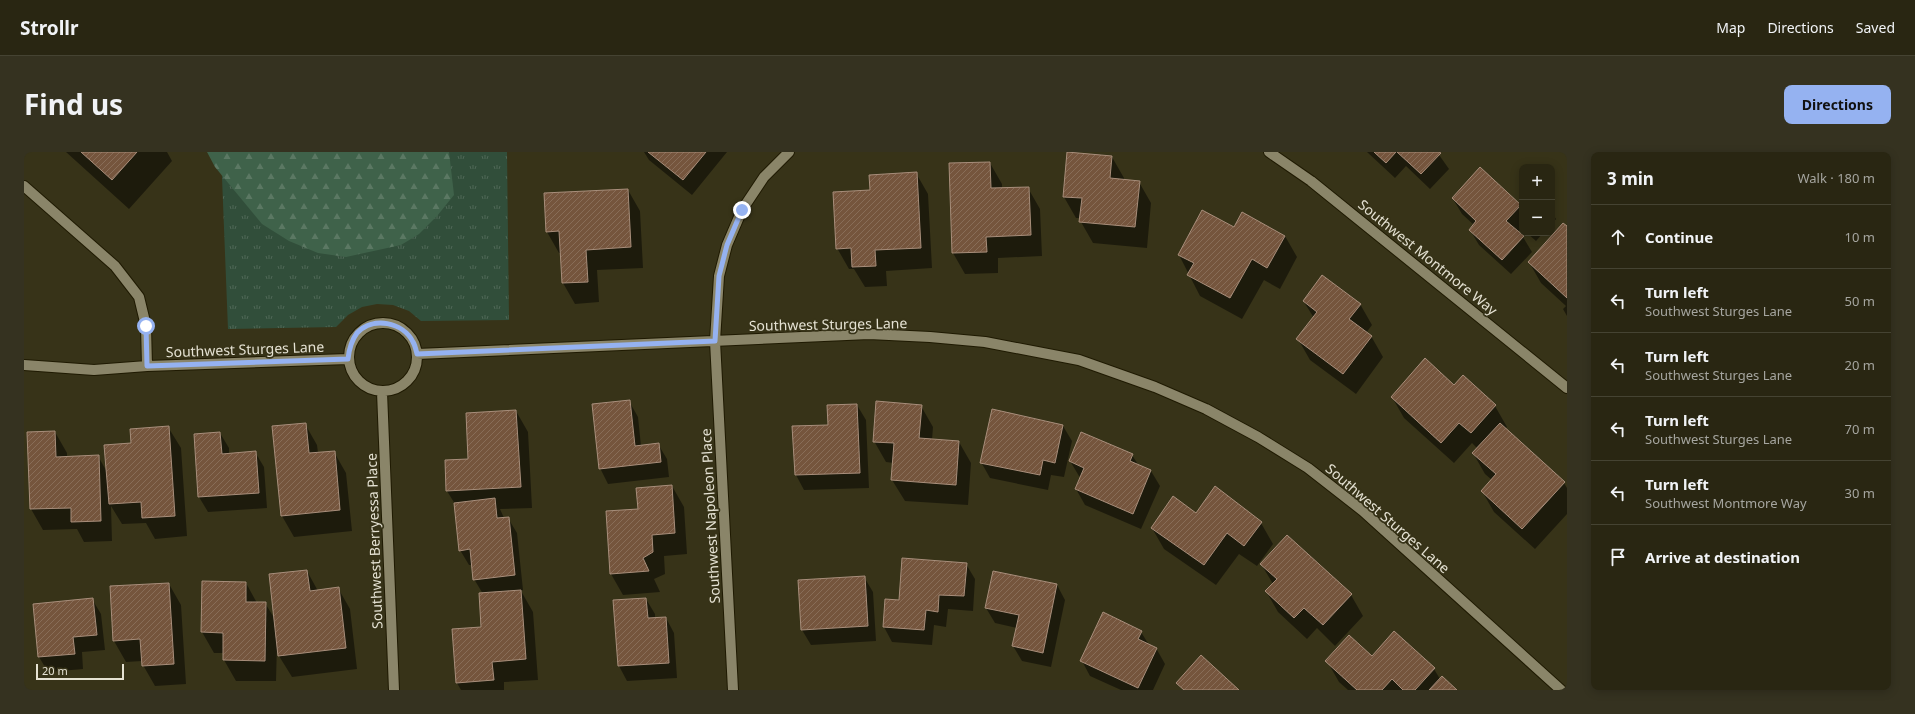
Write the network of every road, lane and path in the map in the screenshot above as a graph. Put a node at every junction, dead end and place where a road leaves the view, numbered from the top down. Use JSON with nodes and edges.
{"nodes":[{"id":1,"x":789,"y":152,"type":"edge"},
{"id":2,"x":1269,"y":152,"type":"edge"},
{"id":3,"x":24,"y":186,"type":"edge"},
{"id":4,"x":715,"y":341,"type":"junction"},
{"id":5,"x":417,"y":354,"type":"junction"},
{"id":6,"x":348,"y":359,"type":"junction"},
{"id":7,"x":24,"y":365,"type":"edge"},
{"id":8,"x":147,"y":366,"type":"junction"},
{"id":9,"x":1567,"y":388,"type":"edge"},
{"id":10,"x":382,"y":392,"type":"junction"},
{"id":11,"x":394,"y":690,"type":"edge"},
{"id":12,"x":733,"y":690,"type":"edge"},
{"id":13,"x":1561,"y":690,"type":"edge"}],
"edges":[{"from":1,"to":4,"type":"street"},
{"from":2,"to":9,"type":"street","name":"Southwest Montmore Way"},
{"from":3,"to":8,"type":"street"},
{"from":4,"to":5,"type":"street","name":"Southwest Sturges Lane"},
{"from":4,"to":12,"type":"street","name":"Southwest Napoleon Place"},
{"from":4,"to":13,"type":"street","name":"Southwest Sturges Lane"},
{"from":5,"to":6,"type":"street"},
{"from":5,"to":10,"type":"street"},
{"from":6,"to":8,"type":"street","name":"Southwest Sturges Lane"},
{"from":6,"to":10,"type":"street"},
{"from":7,"to":8,"type":"street","name":"Southwest Sturges Lane"},
{"from":10,"to":11,"type":"street","name":"Southwest Berryessa Place"}]}
